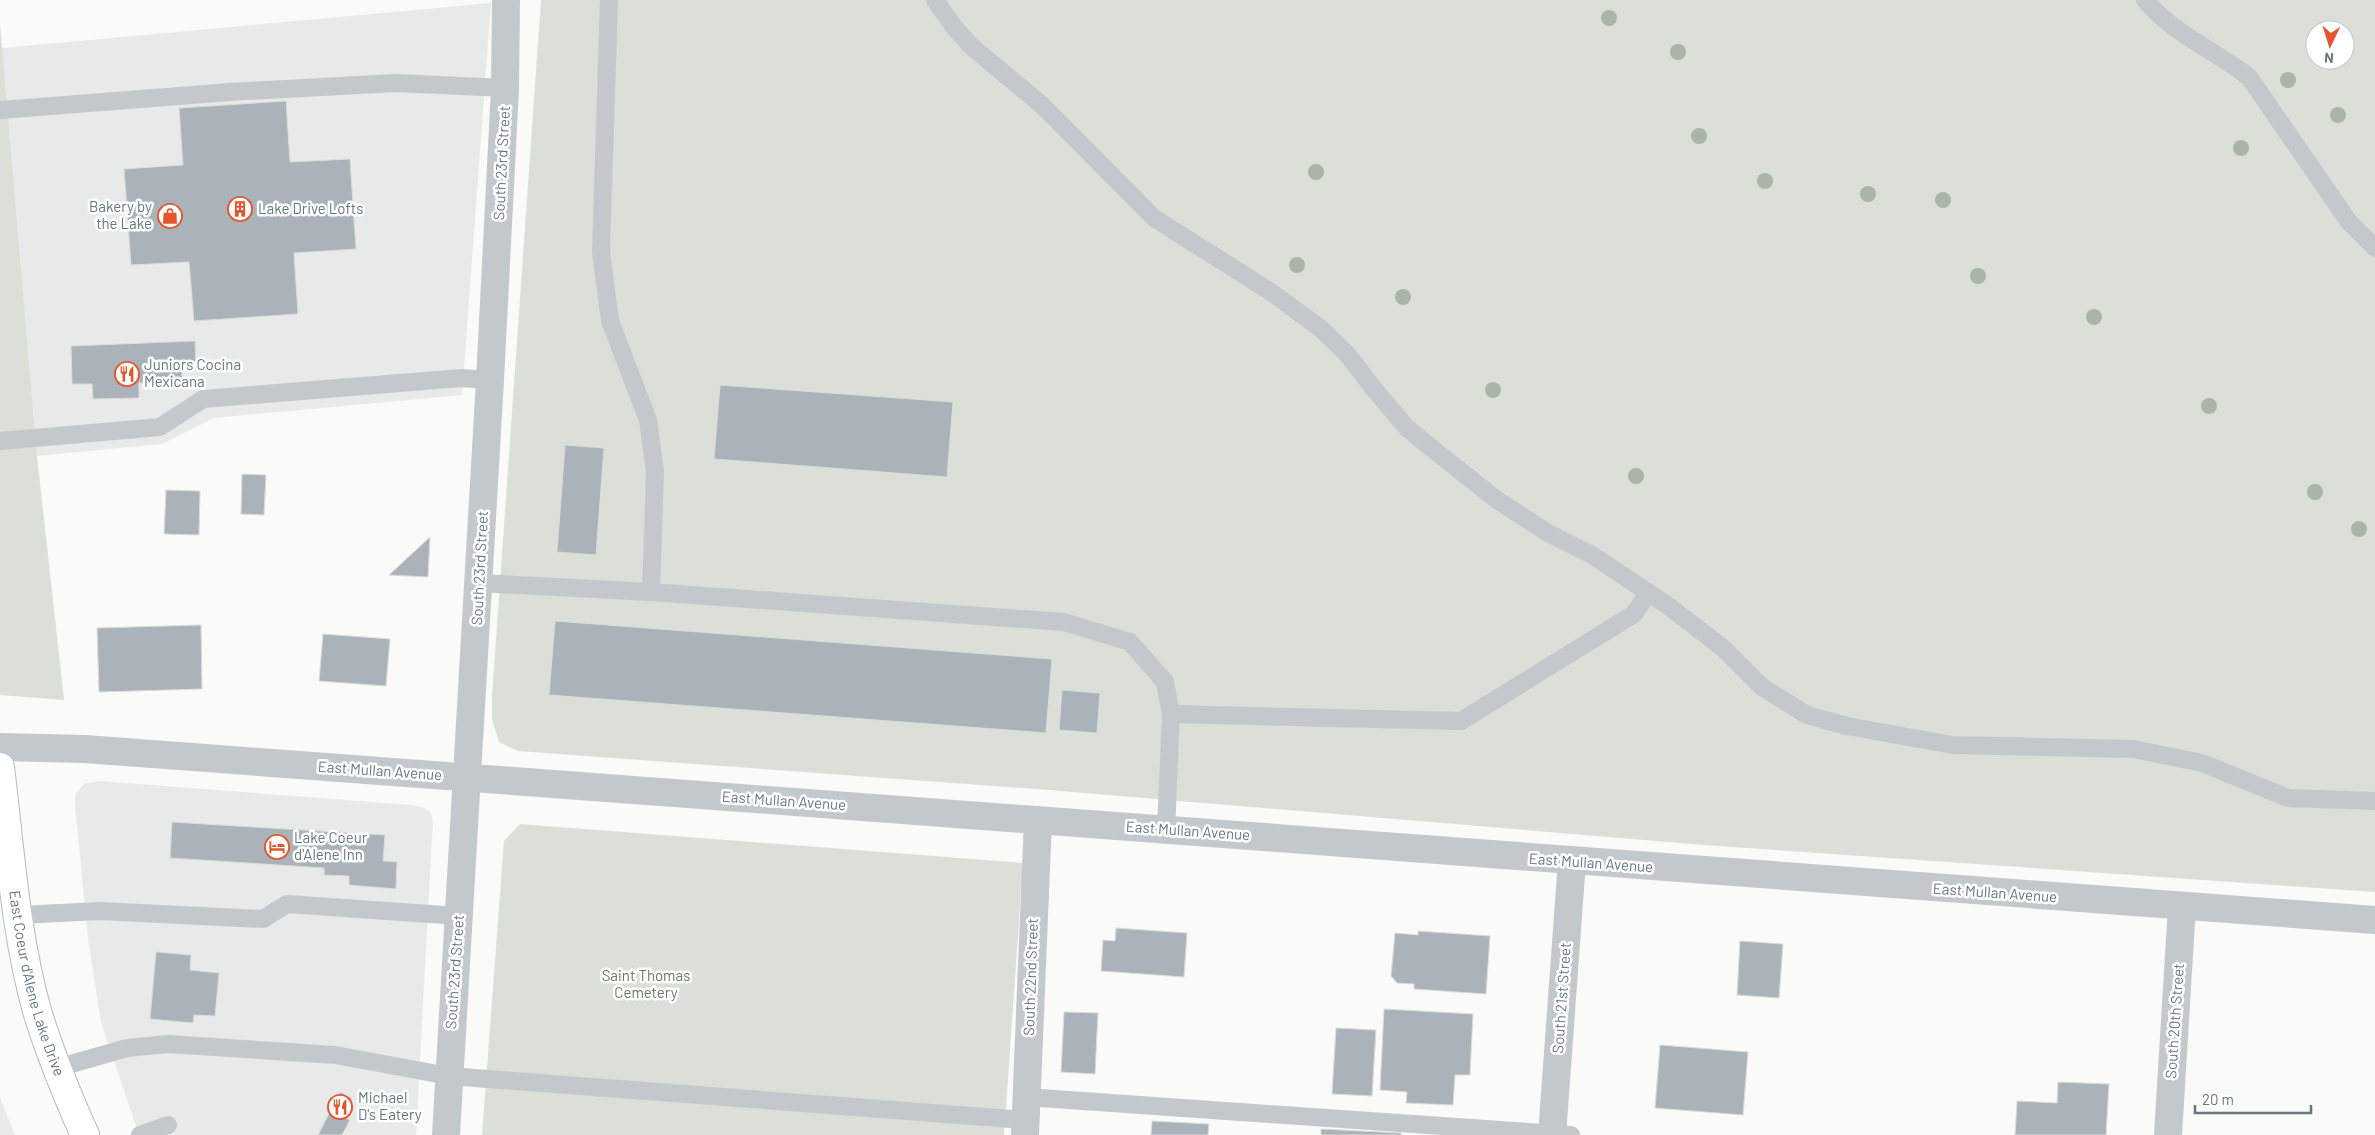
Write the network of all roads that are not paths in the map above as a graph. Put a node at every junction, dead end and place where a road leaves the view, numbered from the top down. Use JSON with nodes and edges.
{"nodes":[{"id":1,"x":506,"y":0,"type":"edge"},
{"id":2,"x":609,"y":0,"type":"edge"},
{"id":3,"x":935,"y":0,"type":"edge"},
{"id":4,"x":2145,"y":0,"type":"edge"},
{"id":5,"x":506,"y":88,"type":"junction"},
{"id":6,"x":0,"y":110,"type":"edge"},
{"id":7,"x":2375,"y":248,"type":"edge"},
{"id":8,"x":490,"y":380,"type":"junction"},
{"id":9,"x":0,"y":441,"type":"edge"},
{"id":10,"x":479,"y":583,"type":"junction"},
{"id":11,"x":651,"y":592,"type":"junction"},
{"id":12,"x":1648,"y":593,"type":"junction"},
{"id":13,"x":1171,"y":714,"type":"junction"},
{"id":14,"x":0,"y":747,"type":"edge"},
{"id":15,"x":0,"y":767,"type":"edge"},
{"id":16,"x":467,"y":778,"type":"junction"},
{"id":17,"x":2375,"y":801,"type":"edge"},
{"id":18,"x":1038,"y":820,"type":"junction"},
{"id":19,"x":1166,"y":830,"type":"junction"},
{"id":20,"x":1572,"y":861,"type":"junction"},
{"id":21,"x":2182,"y":906,"type":"junction"},
{"id":22,"x":19,"y":915,"type":"junction"},
{"id":23,"x":459,"y":916,"type":"junction"},
{"id":24,"x":2375,"y":920,"type":"edge"},
{"id":25,"x":57,"y":1068,"type":"junction"},
{"id":26,"x":449,"y":1076,"type":"junction"},
{"id":27,"x":1026,"y":1117,"type":"edge"},
{"id":28,"x":168,"y":1124,"type":"dead end"},
{"id":29,"x":1558,"y":1134,"type":"edge"},
{"id":30,"x":85,"y":1135,"type":"edge"},
{"id":31,"x":140,"y":1135,"type":"edge"},
{"id":32,"x":446,"y":1135,"type":"edge"},
{"id":33,"x":2168,"y":1135,"type":"edge"}],
"edges":[{"from":1,"to":5,"type":"street","name":"South 23rd Street"},
{"from":2,"to":11,"type":"lane"},
{"from":3,"to":12,"type":"lane"},
{"from":4,"to":7,"type":"lane"},
{"from":5,"to":6,"type":"lane"},
{"from":5,"to":8,"type":"street","name":"South 23rd Street"},
{"from":8,"to":9,"type":"lane"},
{"from":8,"to":10,"type":"street","name":"South 23rd Street"},
{"from":10,"to":11,"type":"lane"},
{"from":10,"to":16,"type":"street","name":"South 23rd Street"},
{"from":11,"to":13,"type":"lane"},
{"from":12,"to":13,"type":"lane"},
{"from":12,"to":17,"type":"lane"},
{"from":13,"to":19,"type":"lane"},
{"from":14,"to":16,"type":"street","name":"East Mullan Avenue"},
{"from":15,"to":22,"type":"street","name":"East Coeur d'Alene Lake Drive"},
{"from":16,"to":18,"type":"street","name":"East Mullan Avenue"},
{"from":16,"to":23,"type":"street","name":"South 23rd Street"},
{"from":18,"to":19,"type":"street","name":"East Mullan Avenue"},
{"from":18,"to":27,"type":"street","name":"South 22nd Street"},
{"from":19,"to":20,"type":"street","name":"East Mullan Avenue"},
{"from":20,"to":21,"type":"street","name":"East Mullan Avenue"},
{"from":20,"to":29,"type":"street","name":"South 21st Street"},
{"from":21,"to":24,"type":"street","name":"East Mullan Avenue"},
{"from":21,"to":33,"type":"street","name":"South 20th Street"},
{"from":22,"to":23,"type":"lane"},
{"from":22,"to":25,"type":"street","name":"East Coeur d'Alene Lake Drive"},
{"from":23,"to":26,"type":"street","name":"South 23rd Street"},
{"from":25,"to":26,"type":"lane"},
{"from":25,"to":30,"type":"street","name":"East Coeur d'Alene Lake Drive"},
{"from":26,"to":27,"type":"lane"},
{"from":26,"to":32,"type":"street","name":"South 23rd Street"},
{"from":27,"to":29,"type":"lane"},
{"from":28,"to":31,"type":"lane"}]}
